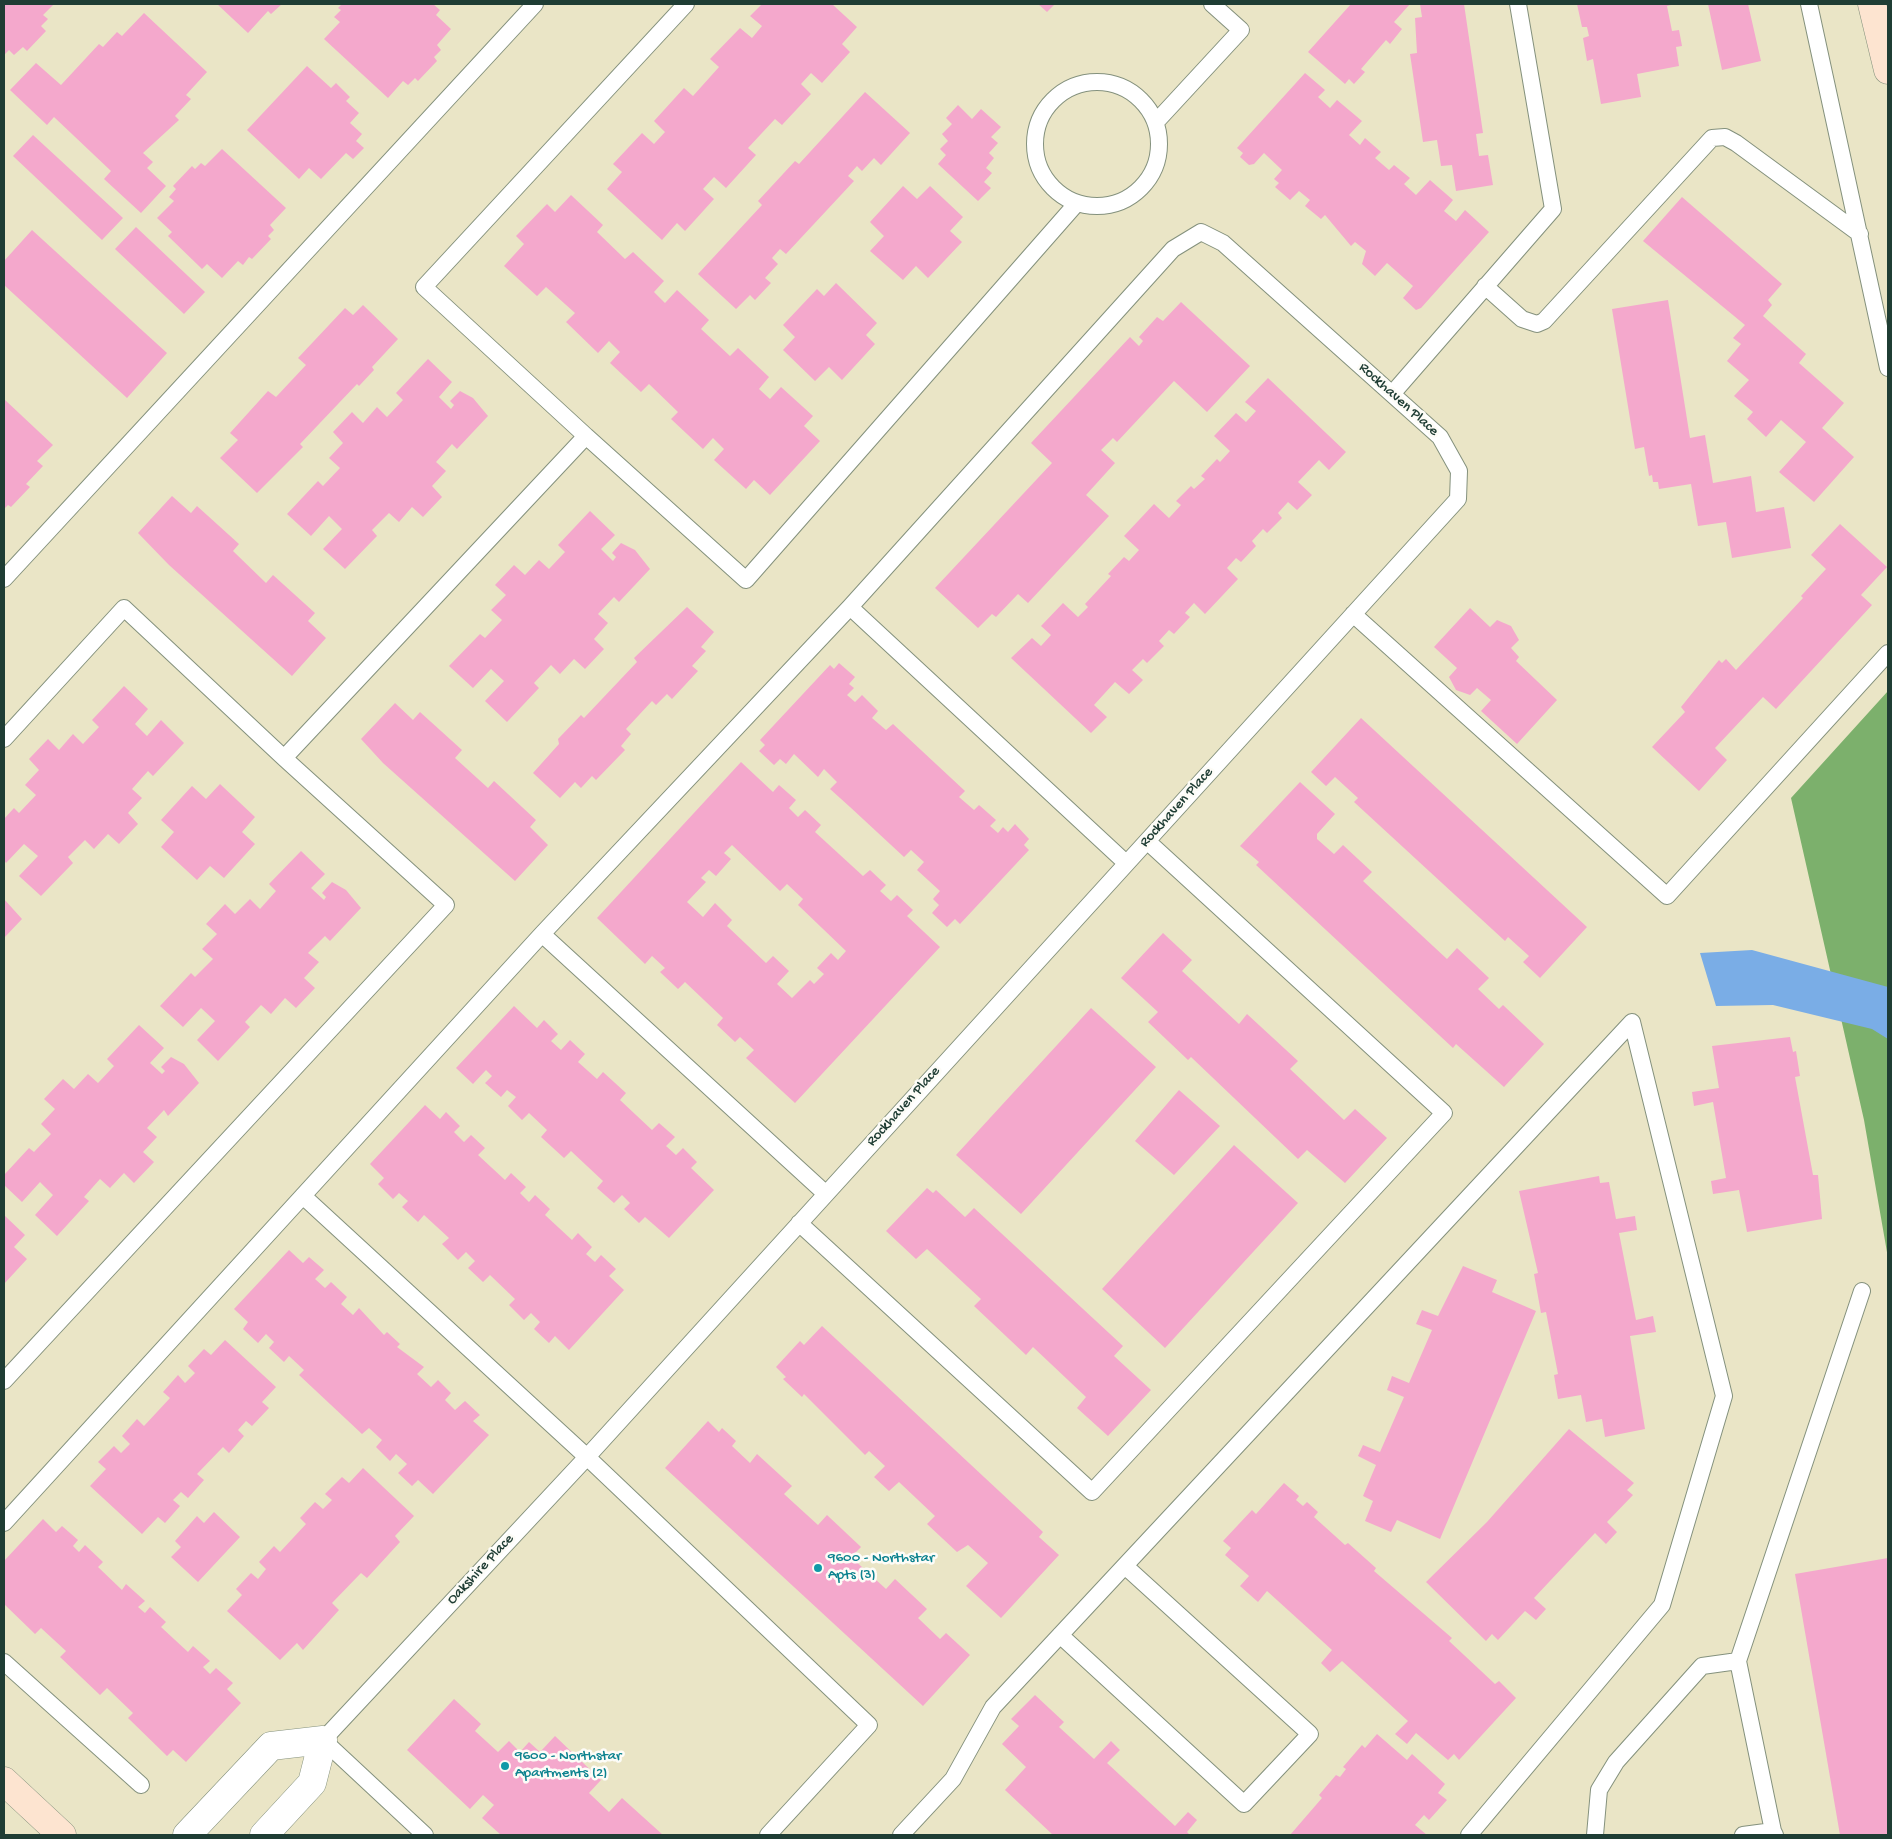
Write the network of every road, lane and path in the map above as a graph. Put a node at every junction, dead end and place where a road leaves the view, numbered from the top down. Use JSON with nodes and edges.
{"nodes":[{"id":1,"x":535,"y":4,"type":"edge"},
{"id":2,"x":686,"y":4,"type":"edge"},
{"id":3,"x":1212,"y":4,"type":"edge"},
{"id":4,"x":1518,"y":4,"type":"edge"},
{"id":5,"x":1810,"y":4,"type":"edge"},
{"id":6,"x":1872,"y":4,"type":"edge"},
{"id":7,"x":1888,"y":70,"type":"edge"},
{"id":8,"x":1156,"y":122,"type":"junction"},
{"id":9,"x":1077,"y":203,"type":"junction"},
{"id":10,"x":1860,"y":234,"type":"junction"},
{"id":11,"x":1485,"y":286,"type":"junction"},
{"id":12,"x":1888,"y":368,"type":"edge"},
{"id":13,"x":1392,"y":394,"type":"junction"},
{"id":14,"x":586,"y":436,"type":"junction"},
{"id":15,"x":4,"y":579,"type":"edge"},
{"id":16,"x":850,"y":607,"type":"junction"},
{"id":17,"x":1353,"y":614,"type":"junction"},
{"id":18,"x":1888,"y":653,"type":"edge"},
{"id":19,"x":4,"y":739,"type":"edge"},
{"id":20,"x":284,"y":758,"type":"junction"},
{"id":21,"x":1147,"y":841,"type":"junction"},
{"id":22,"x":1126,"y":863,"type":"junction"},
{"id":23,"x":542,"y":934,"type":"junction"},
{"id":24,"x":826,"y":1194,"type":"junction"},
{"id":25,"x":303,"y":1196,"type":"junction"},
{"id":26,"x":799,"y":1223,"type":"junction"},
{"id":27,"x":1862,"y":1291,"type":"dead end"},
{"id":28,"x":4,"y":1381,"type":"edge"},
{"id":29,"x":639,"y":1399,"type":"joint"},
{"id":30,"x":587,"y":1457,"type":"junction"},
{"id":31,"x":4,"y":1523,"type":"edge"},
{"id":32,"x":1125,"y":1566,"type":"junction"},
{"id":33,"x":1060,"y":1635,"type":"junction"},
{"id":34,"x":1738,"y":1661,"type":"junction"},
{"id":35,"x":4,"y":1662,"type":"edge"},
{"id":36,"x":323,"y":1740,"type":"junction"},
{"id":37,"x":4,"y":1781,"type":"edge"},
{"id":38,"x":140,"y":1785,"type":"dead end"},
{"id":39,"x":1774,"y":1833,"type":"edge"},
{"id":40,"x":62,"y":1835,"type":"edge"},
{"id":41,"x":187,"y":1835,"type":"edge"},
{"id":42,"x":264,"y":1835,"type":"edge"},
{"id":43,"x":425,"y":1835,"type":"edge"},
{"id":44,"x":768,"y":1835,"type":"edge"},
{"id":45,"x":901,"y":1835,"type":"edge"},
{"id":46,"x":1469,"y":1835,"type":"edge"},
{"id":47,"x":1595,"y":1835,"type":"edge"},
{"id":48,"x":1744,"y":1835,"type":"edge"}],
"edges":[{"from":1,"to":15,"type":"lane"},
{"from":2,"to":14,"type":"lane"},
{"from":3,"to":8,"type":"lane"},
{"from":4,"to":11,"type":"lane"},
{"from":5,"to":10,"type":"lane"},
{"from":6,"to":7,"type":"main road"},
{"from":8,"to":9,"type":"lane"},
{"from":8,"to":9,"type":"lane"},
{"from":9,"to":14,"type":"lane"},
{"from":10,"to":11,"type":"lane"},
{"from":10,"to":12,"type":"lane"},
{"from":11,"to":13,"type":"lane"},
{"from":13,"to":16,"type":"lane","name":"Rockhaven Place"},
{"from":13,"to":17,"type":"lane","name":"Rockhaven Place"},
{"from":14,"to":20,"type":"lane"},
{"from":16,"to":22,"type":"lane"},
{"from":16,"to":23,"type":"lane"},
{"from":17,"to":18,"type":"lane"},
{"from":17,"to":21,"type":"lane","name":"Rockhaven Place"},
{"from":19,"to":20,"type":"lane"},
{"from":20,"to":28,"type":"lane"},
{"from":21,"to":22,"type":"lane","name":"Rockhaven Place"},
{"from":21,"to":26,"type":"lane"},
{"from":22,"to":24,"type":"lane","name":"Rockhaven Place"},
{"from":23,"to":24,"type":"lane"},
{"from":23,"to":25,"type":"lane"},
{"from":24,"to":26,"type":"lane","name":"Rockhaven Place"},
{"from":25,"to":30,"type":"lane"},
{"from":25,"to":31,"type":"lane"},
{"from":26,"to":29,"type":"lane","name":"Rockhaven Place"},
{"from":27,"to":34,"type":"lane"},
{"from":29,"to":30,"type":"lane","name":"Oakshire Place"},
{"from":30,"to":36,"type":"lane","name":"Oakshire Place"},
{"from":30,"to":44,"type":"lane"},
{"from":32,"to":33,"type":"lane"},
{"from":32,"to":33,"type":"lane"},
{"from":32,"to":46,"type":"lane"},
{"from":33,"to":45,"type":"lane"},
{"from":34,"to":39,"type":"lane"},
{"from":34,"to":47,"type":"lane"},
{"from":35,"to":38,"type":"lane"},
{"from":36,"to":41,"type":"street"},
{"from":36,"to":42,"type":"street","name":"Oakshire Place"},
{"from":36,"to":43,"type":"lane"},
{"from":37,"to":40,"type":"main road"},
{"from":39,"to":48,"type":"lane"}]}
